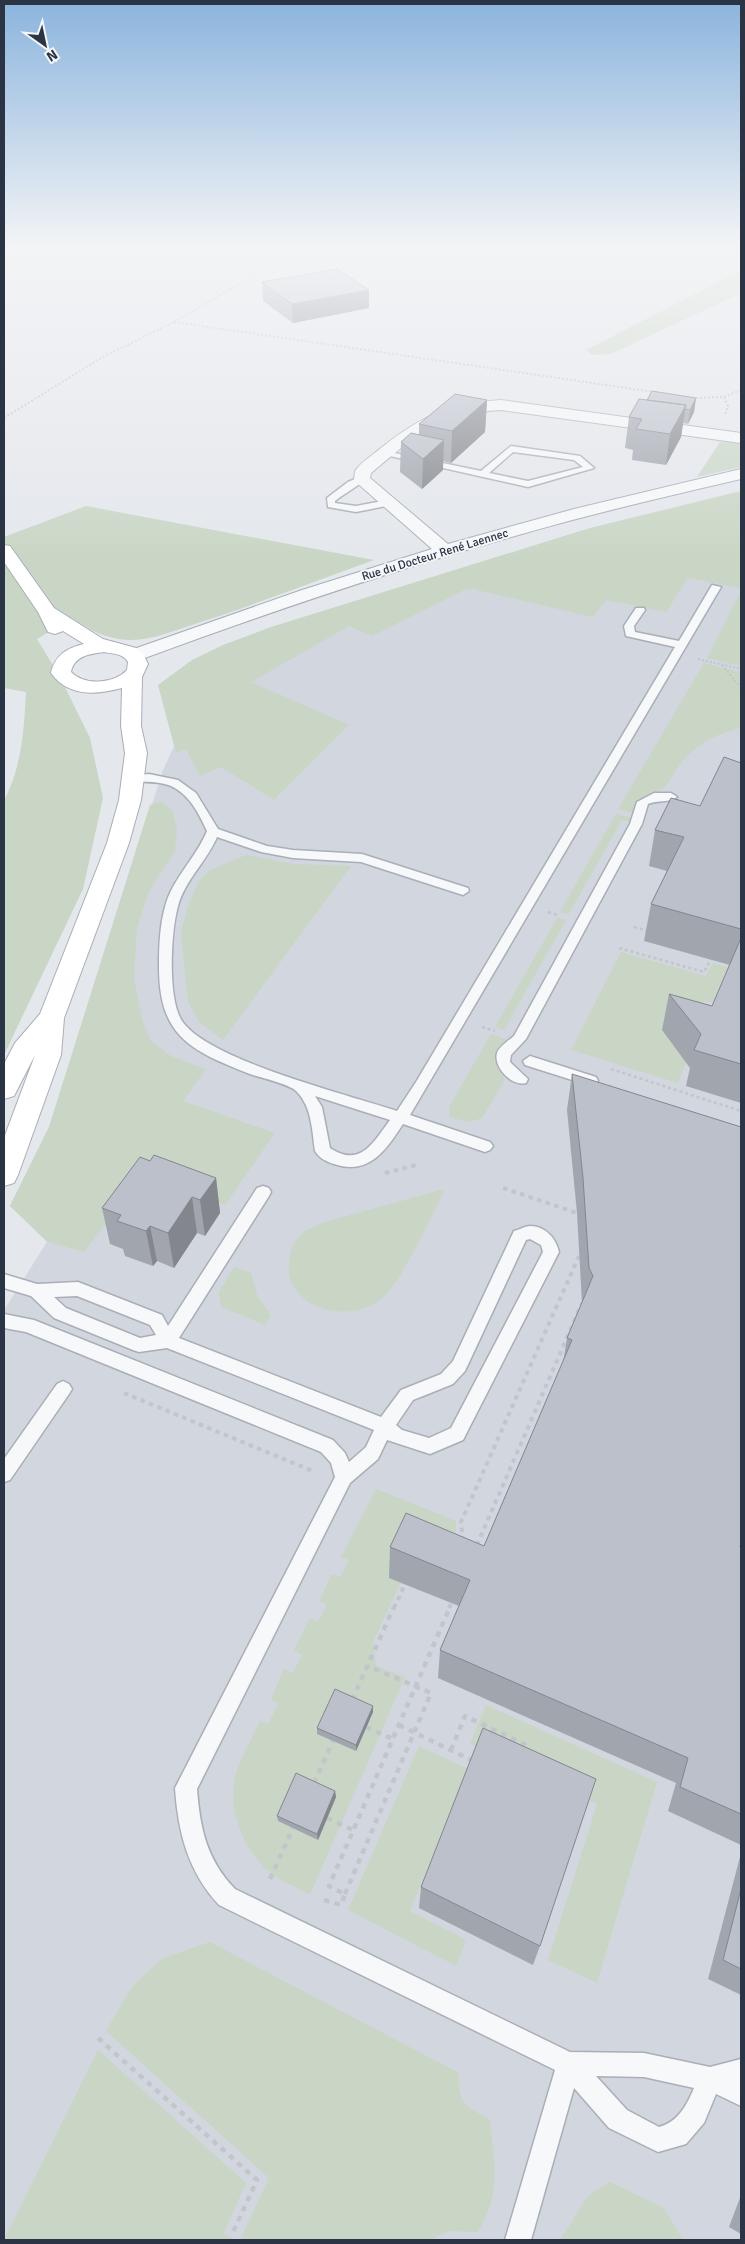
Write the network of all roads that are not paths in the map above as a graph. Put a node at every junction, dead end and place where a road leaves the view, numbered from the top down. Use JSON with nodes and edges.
{"nodes":[{"id":1,"x":741,"y":438,"type":"edge"},
{"id":2,"x":385,"y":454,"type":"junction"},
{"id":3,"x":483,"y":474,"type":"junction"},
{"id":4,"x":741,"y":474,"type":"edge"},
{"id":5,"x":362,"y":479,"type":"junction"},
{"id":6,"x":388,"y":503,"type":"junction"},
{"id":7,"x":4,"y":550,"type":"edge"},
{"id":8,"x":445,"y":550,"type":"junction"},
{"id":9,"x":716,"y":588,"type":"dead end"},
{"id":10,"x":640,"y":610,"type":"dead end"},
{"id":11,"x":47,"y":612,"type":"junction"},
{"id":12,"x":681,"y":645,"type":"junction"},
{"id":13,"x":104,"y":646,"type":"junction"},
{"id":14,"x":135,"y":655,"type":"junction"},
{"id":15,"x":68,"y":657,"type":"junction"},
{"id":16,"x":132,"y":676,"type":"junction"},
{"id":17,"x":94,"y":687,"type":"junction"},
{"id":18,"x":131,"y":726,"type":"junction"},
{"id":19,"x":133,"y":778,"type":"junction"},
{"id":20,"x":671,"y":797,"type":"edge"},
{"id":21,"x":213,"y":832,"type":"junction"},
{"id":22,"x":464,"y":891,"type":"dead end"},
{"id":23,"x":51,"y":1018,"type":"junction"},
{"id":24,"x":530,"y":1061,"type":"dead end"},
{"id":25,"x":521,"y":1079,"type":"dead end"},
{"id":26,"x":300,"y":1085,"type":"junction"},
{"id":27,"x":599,"y":1088,"type":"edge"},
{"id":28,"x":4,"y":1089,"type":"edge"},
{"id":29,"x":400,"y":1117,"type":"junction"},
{"id":30,"x":485,"y":1146,"type":"dead end"},
{"id":31,"x":4,"y":1175,"type":"edge"},
{"id":32,"x":263,"y":1192,"type":"dead end"},
{"id":33,"x":4,"y":1281,"type":"edge"},
{"id":34,"x":37,"y":1291,"type":"junction"},
{"id":35,"x":4,"y":1321,"type":"edge"},
{"id":36,"x":168,"y":1341,"type":"junction"},
{"id":37,"x":63,"y":1389,"type":"dead end"},
{"id":38,"x":385,"y":1426,"type":"junction"},
{"id":39,"x":4,"y":1474,"type":"edge"},
{"id":40,"x":344,"y":1476,"type":"junction"},
{"id":41,"x":569,"y":2064,"type":"junction"},
{"id":42,"x":741,"y":2071,"type":"edge"},
{"id":43,"x":710,"y":2079,"type":"junction"},
{"id":44,"x":741,"y":2094,"type":"edge"},
{"id":45,"x":518,"y":2240,"type":"edge"}],
"edges":[{"from":1,"to":2,"type":"street"},
{"from":2,"to":3,"type":"lane"},
{"from":2,"to":5,"type":"street"},
{"from":3,"to":3,"type":"lane"},
{"from":4,"to":8,"type":"street","name":"Rue du Docteur René Laennec"},
{"from":5,"to":6,"type":"street"},
{"from":5,"to":6,"type":"lane"},
{"from":6,"to":8,"type":"street"},
{"from":7,"to":11,"type":"main road"},
{"from":8,"to":14,"type":"street","name":"Rue du Docteur René Laennec"},
{"from":9,"to":12,"type":"lane"},
{"from":10,"to":12,"type":"lane"},
{"from":11,"to":13,"type":"main road"},
{"from":11,"to":15,"type":"main road"},
{"from":12,"to":29,"type":"lane"},
{"from":13,"to":14,"type":"main road"},
{"from":13,"to":15,"type":"main road"},
{"from":14,"to":16,"type":"main road"},
{"from":15,"to":17,"type":"main road"},
{"from":16,"to":17,"type":"main road"},
{"from":16,"to":18,"type":"main road"},
{"from":17,"to":18,"type":"main road"},
{"from":18,"to":19,"type":"main road"},
{"from":19,"to":21,"type":"lane"},
{"from":19,"to":23,"type":"main road"},
{"from":20,"to":25,"type":"lane"},
{"from":21,"to":22,"type":"lane"},
{"from":21,"to":26,"type":"lane"},
{"from":23,"to":28,"type":"main road"},
{"from":23,"to":31,"type":"main road"},
{"from":24,"to":27,"type":"lane"},
{"from":26,"to":29,"type":"lane"},
{"from":26,"to":29,"type":"lane"},
{"from":29,"to":30,"type":"lane"},
{"from":32,"to":36,"type":"lane"},
{"from":33,"to":34,"type":"lane"},
{"from":34,"to":36,"type":"lane"},
{"from":34,"to":36,"type":"lane"},
{"from":35,"to":40,"type":"lane"},
{"from":36,"to":38,"type":"lane"},
{"from":37,"to":39,"type":"lane"},
{"from":38,"to":38,"type":"lane"},
{"from":38,"to":40,"type":"lane"},
{"from":40,"to":41,"type":"lane"},
{"from":41,"to":43,"type":"lane"},
{"from":41,"to":43,"type":"lane"},
{"from":41,"to":45,"type":"lane"},
{"from":42,"to":43,"type":"lane"},
{"from":43,"to":44,"type":"lane"}]}
